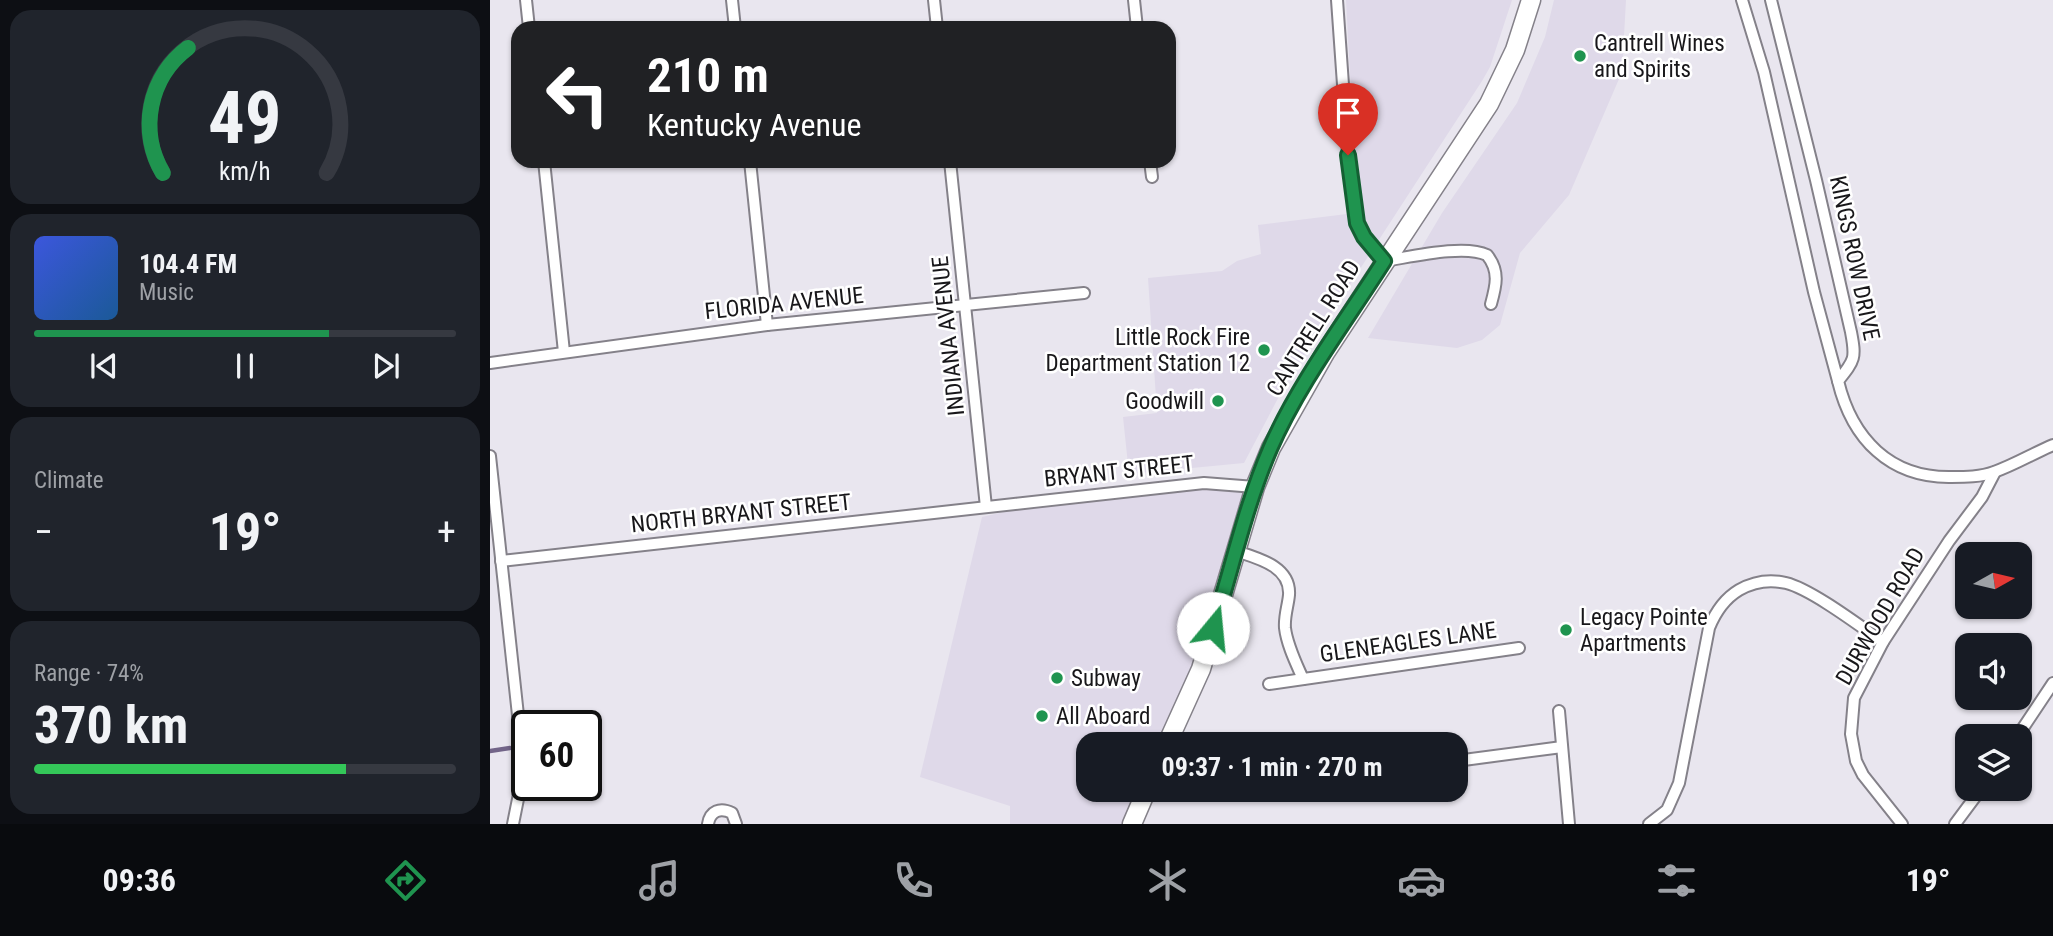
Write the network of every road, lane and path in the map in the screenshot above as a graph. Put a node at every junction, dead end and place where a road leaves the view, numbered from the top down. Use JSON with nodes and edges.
{"nodes":[{"id":1,"x":527,"y":0,"type":"edge"},
{"id":2,"x":732,"y":0,"type":"edge"},
{"id":3,"x":934,"y":0,"type":"edge"},
{"id":4,"x":1134,"y":0,"type":"edge"},
{"id":5,"x":1337,"y":0,"type":"edge"},
{"id":6,"x":1531,"y":0,"type":"edge"},
{"id":7,"x":1742,"y":0,"type":"edge"},
{"id":8,"x":1771,"y":0,"type":"edge"},
{"id":9,"x":528,"y":21,"type":"edge"},
{"id":10,"x":734,"y":21,"type":"edge"},
{"id":11,"x":936,"y":21,"type":"edge"},
{"id":12,"x":1136,"y":21,"type":"edge"},
{"id":13,"x":545,"y":168,"type":"edge"},
{"id":14,"x":751,"y":168,"type":"edge"},
{"id":15,"x":951,"y":168,"type":"edge"},
{"id":16,"x":1151,"y":168,"type":"edge"},
{"id":17,"x":1152,"y":177,"type":"dead end"},
{"id":18,"x":1384,"y":261,"type":"junction"},
{"id":19,"x":1084,"y":293,"type":"dead end"},
{"id":20,"x":1491,"y":304,"type":"dead end"},
{"id":21,"x":965,"y":305,"type":"junction"},
{"id":22,"x":767,"y":325,"type":"junction"},
{"id":23,"x":564,"y":352,"type":"junction"},
{"id":24,"x":490,"y":363,"type":"edge"},
{"id":25,"x":1838,"y":381,"type":"junction"},
{"id":26,"x":2053,"y":445,"type":"edge"},
{"id":27,"x":490,"y":456,"type":"edge"},
{"id":28,"x":1995,"y":472,"type":"junction"},
{"id":29,"x":1255,"y":487,"type":"junction"},
{"id":30,"x":986,"y":507,"type":"junction"},
{"id":31,"x":1236,"y":551,"type":"junction"},
{"id":32,"x":501,"y":561,"type":"junction"},
{"id":33,"x":1883,"y":642,"type":"junction"},
{"id":34,"x":1519,"y":648,"type":"dead end"},
{"id":35,"x":1303,"y":678,"type":"junction"},
{"id":36,"x":2053,"y":683,"type":"edge"},
{"id":37,"x":1269,"y":684,"type":"dead end"},
{"id":38,"x":2041,"y":701,"type":"junction"},
{"id":39,"x":2053,"y":707,"type":"edge"},
{"id":40,"x":1559,"y":711,"type":"dead end"},
{"id":41,"x":2026,"y":724,"type":"edge"},
{"id":42,"x":1172,"y":732,"type":"edge"},
{"id":43,"x":1562,"y":747,"type":"junction"},
{"id":44,"x":1468,"y":759,"type":"edge"},
{"id":45,"x":1972,"y":801,"type":"edge"},
{"id":46,"x":1141,"y":802,"type":"edge"},
{"id":47,"x":513,"y":824,"type":"edge"},
{"id":48,"x":708,"y":824,"type":"edge"},
{"id":49,"x":736,"y":824,"type":"edge"},
{"id":50,"x":1132,"y":824,"type":"edge"},
{"id":51,"x":1569,"y":824,"type":"edge"},
{"id":52,"x":1648,"y":824,"type":"edge"},
{"id":53,"x":1902,"y":824,"type":"edge"},
{"id":54,"x":1955,"y":824,"type":"edge"}],
"edges":[{"from":1,"to":9,"type":"street"},
{"from":2,"to":10,"type":"street"},
{"from":3,"to":11,"type":"street"},
{"from":4,"to":12,"type":"street"},
{"from":5,"to":18,"type":"street"},
{"from":6,"to":18,"type":"main road","name":"CANTRELL ROAD"},
{"from":7,"to":25,"type":"street"},
{"from":8,"to":25,"type":"street","name":"KINGS ROW DRIVE"},
{"from":13,"to":23,"type":"street"},
{"from":14,"to":22,"type":"street"},
{"from":15,"to":21,"type":"street","name":"INDIANA AVENUE"},
{"from":16,"to":17,"type":"street"},
{"from":18,"to":20,"type":"street"},
{"from":18,"to":29,"type":"main road","name":"CANTRELL ROAD"},
{"from":19,"to":21,"type":"street","name":"FLORIDA AVENUE"},
{"from":21,"to":22,"type":"street","name":"FLORIDA AVENUE"},
{"from":21,"to":30,"type":"street","name":"INDIANA AVENUE"},
{"from":22,"to":23,"type":"street","name":"FLORIDA AVENUE"},
{"from":23,"to":24,"type":"street","name":"FLORIDA AVENUE"},
{"from":25,"to":28,"type":"street"},
{"from":26,"to":28,"type":"street"},
{"from":27,"to":32,"type":"street"},
{"from":28,"to":33,"type":"street","name":"DURWOOD ROAD"},
{"from":29,"to":30,"type":"street","name":"BRYANT STREET"},
{"from":29,"to":31,"type":"main road","name":"CANTRELL ROAD"},
{"from":30,"to":32,"type":"street","name":"NORTH BRYANT STREET"},
{"from":31,"to":35,"type":"street","name":"GLENEAGLES LANE"},
{"from":31,"to":42,"type":"main road","name":"CANTRELL ROAD"},
{"from":32,"to":47,"type":"street"},
{"from":33,"to":52,"type":"street"},
{"from":33,"to":53,"type":"street","name":"DURWOOD ROAD"},
{"from":34,"to":35,"type":"street","name":"GLENEAGLES LANE"},
{"from":35,"to":37,"type":"street","name":"GLENEAGLES LANE"},
{"from":36,"to":38,"type":"street"},
{"from":38,"to":39,"type":"street"},
{"from":38,"to":41,"type":"street"},
{"from":40,"to":43,"type":"street"},
{"from":43,"to":44,"type":"street"},
{"from":43,"to":51,"type":"street"},
{"from":45,"to":54,"type":"street"},
{"from":46,"to":50,"type":"main road"},
{"from":48,"to":49,"type":"street"}]}
